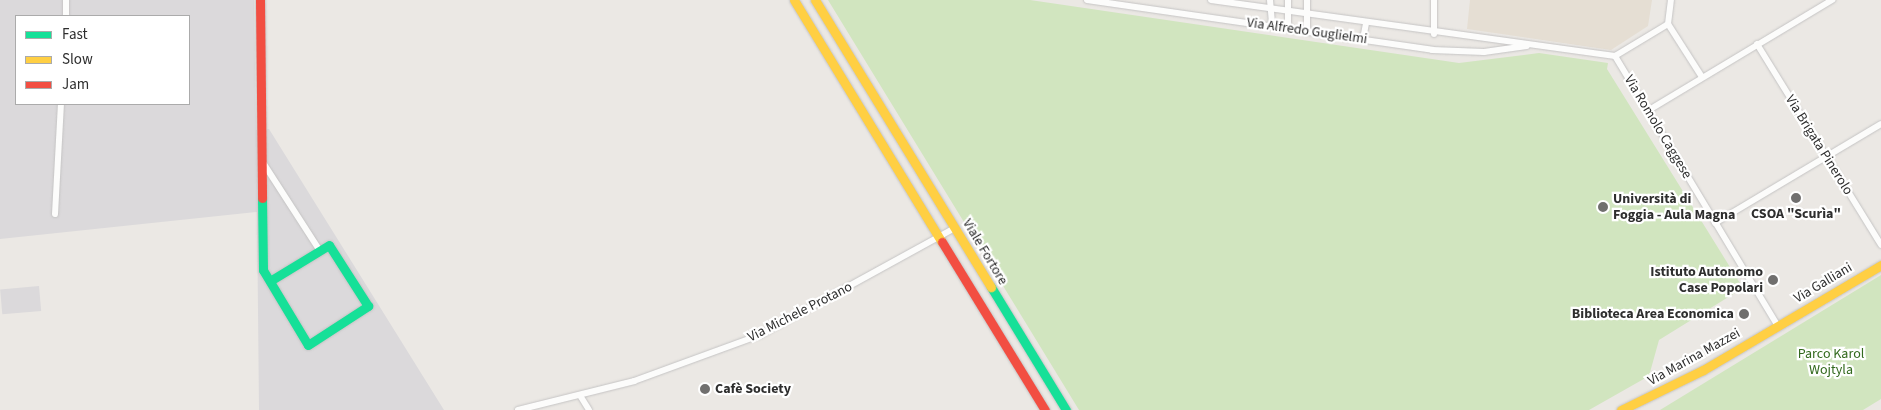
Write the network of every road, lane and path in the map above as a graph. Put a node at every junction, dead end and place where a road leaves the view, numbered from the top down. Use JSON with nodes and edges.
{"nodes":[{"id":1,"x":66,"y":0,"type":"edge"},
{"id":2,"x":260,"y":0,"type":"edge"},
{"id":3,"x":794,"y":0,"type":"edge"},
{"id":4,"x":815,"y":0,"type":"edge"},
{"id":5,"x":1087,"y":0,"type":"edge"},
{"id":6,"x":1211,"y":0,"type":"edge"},
{"id":7,"x":1270,"y":0,"type":"edge"},
{"id":8,"x":1288,"y":0,"type":"edge"},
{"id":9,"x":1307,"y":0,"type":"edge"},
{"id":10,"x":1434,"y":0,"type":"edge"},
{"id":11,"x":1671,"y":0,"type":"edge"},
{"id":12,"x":1832,"y":0,"type":"edge"},
{"id":13,"x":1270,"y":8,"type":"junction"},
{"id":14,"x":1288,"y":10,"type":"junction"},
{"id":15,"x":1307,"y":13,"type":"junction"},
{"id":16,"x":66,"y":15,"type":"edge"},
{"id":17,"x":1366,"y":23,"type":"junction"},
{"id":18,"x":1668,"y":24,"type":"junction"},
{"id":19,"x":1272,"y":25,"type":"junction"},
{"id":20,"x":1288,"y":27,"type":"junction"},
{"id":21,"x":1307,"y":30,"type":"junction"},
{"id":22,"x":1434,"y":34,"type":"junction"},
{"id":23,"x":1364,"y":39,"type":"junction"},
{"id":24,"x":1757,"y":44,"type":"junction"},
{"id":25,"x":1527,"y":46,"type":"junction"},
{"id":26,"x":1615,"y":56,"type":"junction"},
{"id":27,"x":1702,"y":77,"type":"junction"},
{"id":28,"x":61,"y":105,"type":"edge"},
{"id":29,"x":879,"y":108,"type":"junction"},
{"id":30,"x":1649,"y":110,"type":"junction"},
{"id":31,"x":863,"y":117,"type":"junction"},
{"id":32,"x":1881,"y":124,"type":"edge"},
{"id":33,"x":1826,"y":157,"type":"junction"},
{"id":34,"x":262,"y":160,"type":"junction"},
{"id":35,"x":55,"y":214,"type":"dead end"},
{"id":36,"x":1715,"y":223,"type":"junction"},
{"id":37,"x":955,"y":228,"type":"junction"},
{"id":38,"x":939,"y":238,"type":"junction"},
{"id":39,"x":1881,"y":245,"type":"edge"},
{"id":40,"x":320,"y":251,"type":"junction"},
{"id":41,"x":1881,"y":265,"type":"edge"},
{"id":42,"x":270,"y":281,"type":"junction"},
{"id":43,"x":1778,"y":326,"type":"junction"},
{"id":44,"x":580,"y":397,"type":"junction"},
{"id":45,"x":518,"y":410,"type":"edge"},
{"id":46,"x":589,"y":410,"type":"edge"},
{"id":47,"x":1045,"y":410,"type":"edge"},
{"id":48,"x":1066,"y":410,"type":"edge"},
{"id":49,"x":1621,"y":410,"type":"edge"}],
"edges":[{"from":1,"to":16,"type":"street"},
{"from":2,"to":34,"type":"main road"},
{"from":3,"to":31,"type":"main road"},
{"from":4,"to":29,"type":"main road","name":"Viale Fortore"},
{"from":5,"to":19,"type":"street","name":"Via Alfredo Guglielmi"},
{"from":6,"to":13,"type":"street","name":"Via Alfredo Guglielmi"},
{"from":7,"to":13,"type":"street"},
{"from":8,"to":14,"type":"street"},
{"from":9,"to":15,"type":"street"},
{"from":10,"to":22,"type":"street"},
{"from":11,"to":18,"type":"street"},
{"from":12,"to":24,"type":"street"},
{"from":13,"to":14,"type":"street","name":"Via Alfredo Guglielmi"},
{"from":13,"to":19,"type":"street"},
{"from":14,"to":15,"type":"street","name":"Via Alfredo Guglielmi"},
{"from":14,"to":20,"type":"street"},
{"from":15,"to":17,"type":"street","name":"Via Alfredo Guglielmi"},
{"from":15,"to":21,"type":"street"},
{"from":17,"to":22,"type":"street","name":"Via Alfredo Guglielmi"},
{"from":17,"to":23,"type":"street"},
{"from":18,"to":26,"type":"street"},
{"from":18,"to":27,"type":"street"},
{"from":19,"to":20,"type":"street","name":"Via Alfredo Guglielmi"},
{"from":20,"to":21,"type":"street","name":"Via Alfredo Guglielmi"},
{"from":21,"to":23,"type":"street","name":"Via Alfredo Guglielmi"},
{"from":22,"to":25,"type":"street","name":"Via Alfredo Guglielmi"},
{"from":23,"to":25,"type":"street","name":"Via Alfredo Guglielmi"},
{"from":24,"to":27,"type":"street"},
{"from":24,"to":33,"type":"street","name":"Via Brigata Pinerolo"},
{"from":25,"to":26,"type":"street","name":"Via Alfredo Guglielmi"},
{"from":26,"to":30,"type":"street","name":"Via Romolo Caggese"},
{"from":27,"to":30,"type":"street"},
{"from":28,"to":35,"type":"street"},
{"from":29,"to":31,"type":"main road"},
{"from":29,"to":37,"type":"main road","name":"Viale Fortore"},
{"from":30,"to":36,"type":"street","name":"Via Romolo Caggese"},
{"from":31,"to":38,"type":"main road"},
{"from":32,"to":33,"type":"street"},
{"from":33,"to":36,"type":"street"},
{"from":33,"to":39,"type":"street","name":"Via Brigata Pinerolo"},
{"from":34,"to":40,"type":"street"},
{"from":34,"to":42,"type":"main road"},
{"from":36,"to":43,"type":"street","name":"Via Romolo Caggese"},
{"from":37,"to":38,"type":"street","name":"Via Michele Protano"},
{"from":37,"to":48,"type":"main road","name":"Viale Fortore"},
{"from":38,"to":44,"type":"street","name":"Via Michele Protano"},
{"from":38,"to":47,"type":"main road"},
{"from":40,"to":42,"type":"main road"},
{"from":40,"to":42,"type":"main road"},
{"from":41,"to":43,"type":"main road","name":"Via Galliani"},
{"from":43,"to":49,"type":"main road","name":"Via Marina Mazzei"},
{"from":44,"to":45,"type":"street","name":"Via Michele Protano"},
{"from":44,"to":46,"type":"street"}]}
